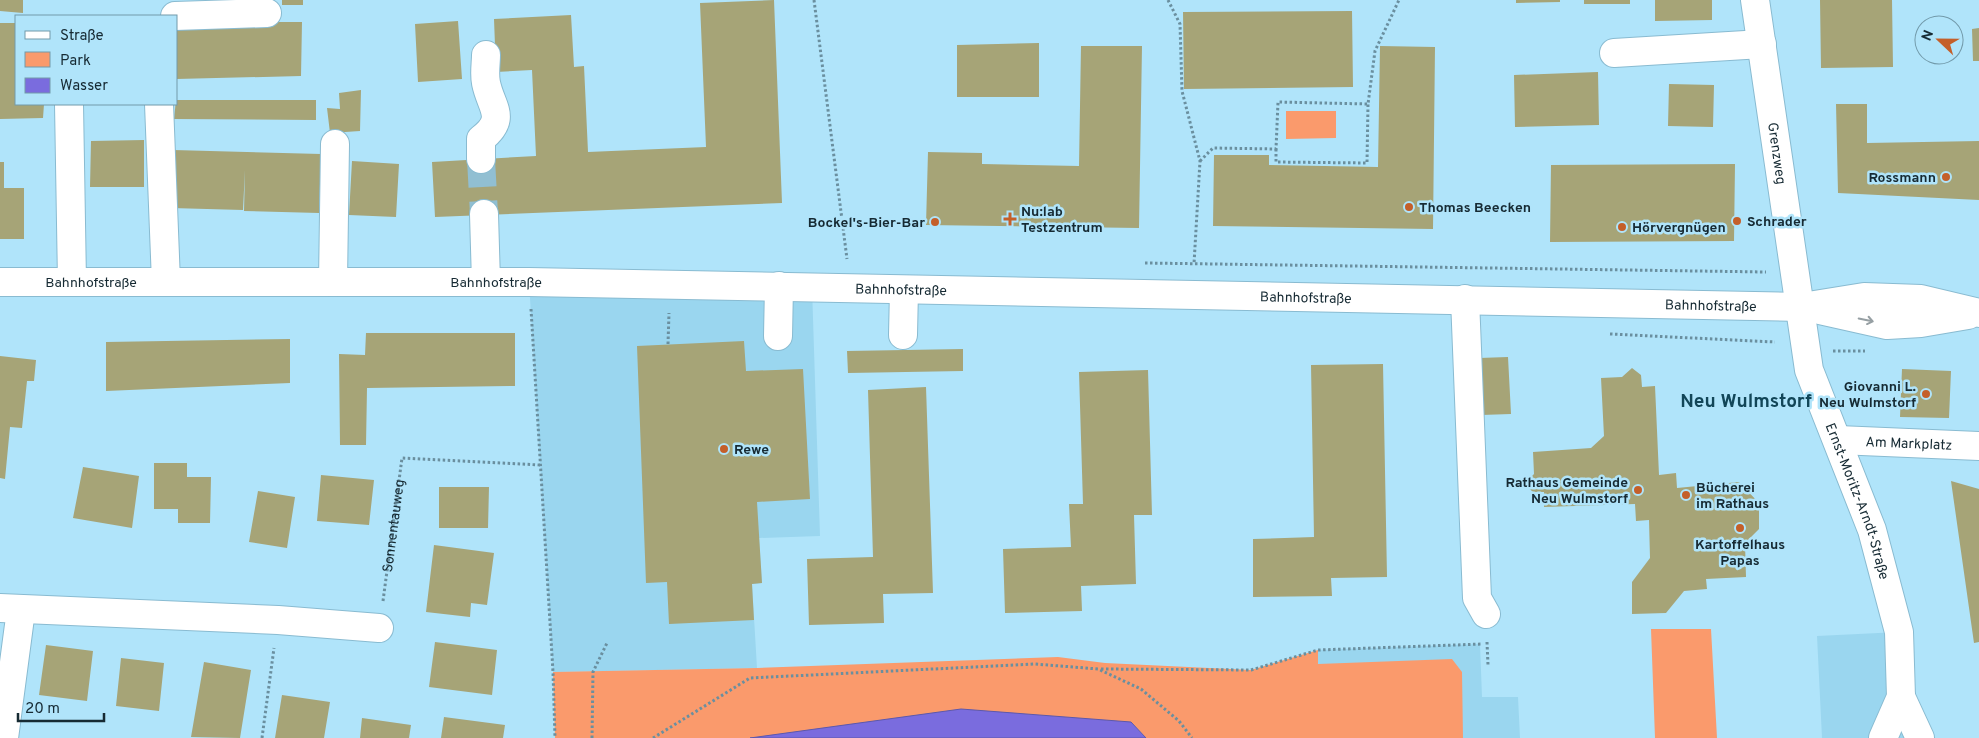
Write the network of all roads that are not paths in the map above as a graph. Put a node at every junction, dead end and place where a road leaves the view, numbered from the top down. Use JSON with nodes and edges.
{"nodes":[{"id":1,"x":1755,"y":0,"type":"edge"},
{"id":2,"x":267,"y":13,"type":"dead end"},
{"id":3,"x":178,"y":16,"type":"edge"},
{"id":4,"x":1762,"y":44,"type":"junction"},
{"id":5,"x":1614,"y":53,"type":"dead end"},
{"id":6,"x":486,"y":55,"type":"dead end"},
{"id":7,"x":69,"y":105,"type":"edge"},
{"id":8,"x":159,"y":105,"type":"edge"},
{"id":9,"x":335,"y":144,"type":"dead end"},
{"id":10,"x":481,"y":159,"type":"tunnel mouth"},
{"id":11,"x":484,"y":214,"type":"tunnel mouth"},
{"id":12,"x":0,"y":282,"type":"edge"},
{"id":13,"x":72,"y":282,"type":"junction"},
{"id":14,"x":166,"y":282,"type":"junction"},
{"id":15,"x":334,"y":282,"type":"junction"},
{"id":16,"x":486,"y":282,"type":"junction"},
{"id":17,"x":779,"y":286,"type":"junction"},
{"id":18,"x":904,"y":290,"type":"junction"},
{"id":19,"x":1465,"y":299,"type":"junction"},
{"id":20,"x":1802,"y":306,"type":"junction"},
{"id":21,"x":1979,"y":313,"type":"edge"},
{"id":22,"x":903,"y":335,"type":"dead end"},
{"id":23,"x":778,"y":336,"type":"dead end"},
{"id":24,"x":1838,"y":440,"type":"junction"},
{"id":25,"x":1979,"y":446,"type":"edge"},
{"id":26,"x":11,"y":609,"type":"edge"},
{"id":27,"x":1487,"y":624,"type":"road end"},
{"id":28,"x":379,"y":628,"type":"road end"},
{"id":29,"x":1901,"y":697,"type":"junction"},
{"id":30,"x":4,"y":738,"type":"edge"},
{"id":31,"x":1883,"y":738,"type":"edge"},
{"id":32,"x":1920,"y":738,"type":"edge"}],
"edges":[{"from":1,"to":4,"type":"street","name":"Grenzweg"},
{"from":2,"to":3,"type":"street"},
{"from":4,"to":5,"type":"street"},
{"from":4,"to":20,"type":"street","name":"Grenzweg"},
{"from":6,"to":10,"type":"street"},
{"from":7,"to":13,"type":"street"},
{"from":8,"to":14,"type":"street"},
{"from":9,"to":15,"type":"street"},
{"from":11,"to":16,"type":"street"},
{"from":12,"to":13,"type":"street","name":"Bahnhofstraße"},
{"from":13,"to":14,"type":"street","name":"Bahnhofstraße"},
{"from":14,"to":15,"type":"street","name":"Bahnhofstraße"},
{"from":15,"to":16,"type":"street","name":"Bahnhofstraße"},
{"from":16,"to":17,"type":"street","name":"Bahnhofstraße"},
{"from":17,"to":18,"type":"street","name":"Bahnhofstraße"},
{"from":17,"to":23,"type":"street"},
{"from":18,"to":19,"type":"street","name":"Bahnhofstraße"},
{"from":18,"to":22,"type":"street"},
{"from":19,"to":20,"type":"street","name":"Bahnhofstraße"},
{"from":19,"to":27,"type":"street"},
{"from":20,"to":21,"type":"street","name":"Bahnhofstraße"},
{"from":20,"to":24,"type":"street","name":"Ernst-Moritz-Arndt-Straße"},
{"from":24,"to":25,"type":"street","name":"Am Markplatz"},
{"from":24,"to":29,"type":"street","name":"Ernst-Moritz-Arndt-Straße"},
{"from":26,"to":28,"type":"street"},
{"from":26,"to":30,"type":"street"},
{"from":29,"to":31,"type":"street","name":"Ernst-Moritz-Arndt-Straße"},
{"from":29,"to":32,"type":"street","name":"Ernst-Moritz-Arndt-Straße"}]}
